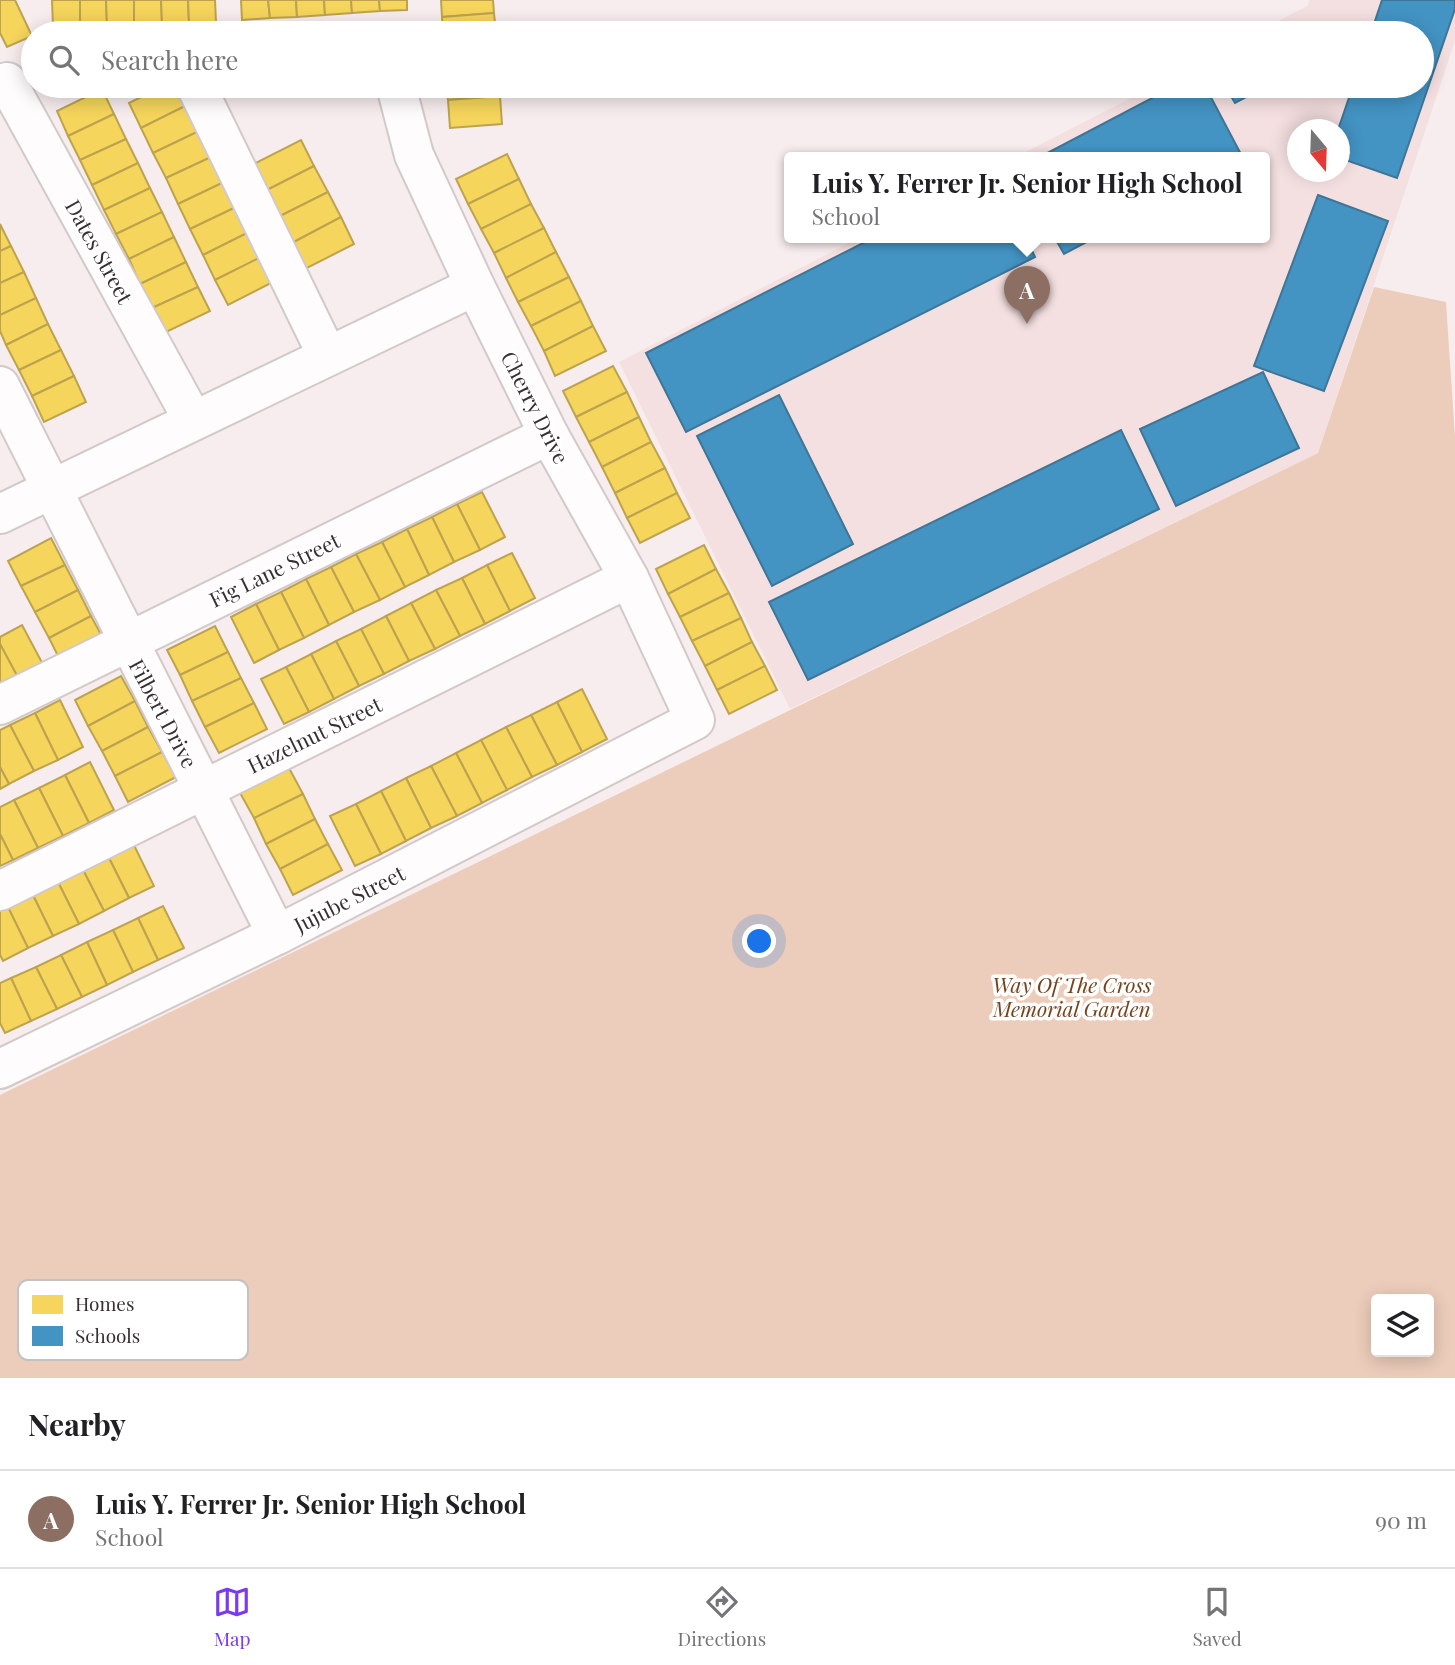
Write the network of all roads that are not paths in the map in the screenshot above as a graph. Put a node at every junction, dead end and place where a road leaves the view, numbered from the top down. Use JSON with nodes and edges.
{"nodes":[{"id":1,"x":22,"y":98,"type":"edge"},
{"id":2,"x":202,"y":98,"type":"edge"},
{"id":3,"x":399,"y":98,"type":"edge"},
{"id":4,"x":475,"y":286,"type":"junction"},
{"id":5,"x":327,"y":355,"type":"junction"},
{"id":6,"x":0,"y":386,"type":"edge"},
{"id":7,"x":193,"y":420,"type":"junction"},
{"id":8,"x":549,"y":435,"type":"junction"},
{"id":9,"x":54,"y":489,"type":"junction"},
{"id":10,"x":0,"y":514,"type":"edge"},
{"id":11,"x":629,"y":579,"type":"junction"},
{"id":12,"x":126,"y":641,"type":"junction"},
{"id":13,"x":0,"y":705,"type":"edge"},
{"id":14,"x":695,"y":720,"type":"joint"},
{"id":15,"x":203,"y":788,"type":"junction"},
{"id":16,"x":0,"y":891,"type":"edge"},
{"id":17,"x":277,"y":935,"type":"junction"},
{"id":18,"x":0,"y":1069,"type":"edge"}],
"edges":[{"from":1,"to":7,"type":"street","name":"Dates Street"},
{"from":2,"to":5,"type":"street"},
{"from":3,"to":4,"type":"street","name":"Cherry Drive"},
{"from":4,"to":5,"type":"street"},
{"from":4,"to":8,"type":"street","name":"Cherry Drive"},
{"from":5,"to":7,"type":"street"},
{"from":6,"to":9,"type":"street","name":"Filbert Drive"},
{"from":7,"to":9,"type":"street"},
{"from":8,"to":11,"type":"street","name":"Cherry Drive"},
{"from":8,"to":12,"type":"street","name":"Fig Lane Street"},
{"from":9,"to":10,"type":"street"},
{"from":9,"to":12,"type":"street","name":"Filbert Drive"},
{"from":11,"to":14,"type":"street","name":"Cherry Drive"},
{"from":11,"to":15,"type":"street","name":"Hazelnut Street"},
{"from":12,"to":13,"type":"street","name":"Fig Lane Street"},
{"from":12,"to":15,"type":"street","name":"Filbert Drive"},
{"from":14,"to":17,"type":"street","name":"Jujube Street"},
{"from":15,"to":16,"type":"street","name":"Hazelnut Street"},
{"from":15,"to":17,"type":"street","name":"Filbert Drive"},
{"from":17,"to":18,"type":"street","name":"Jujube Street"}]}
